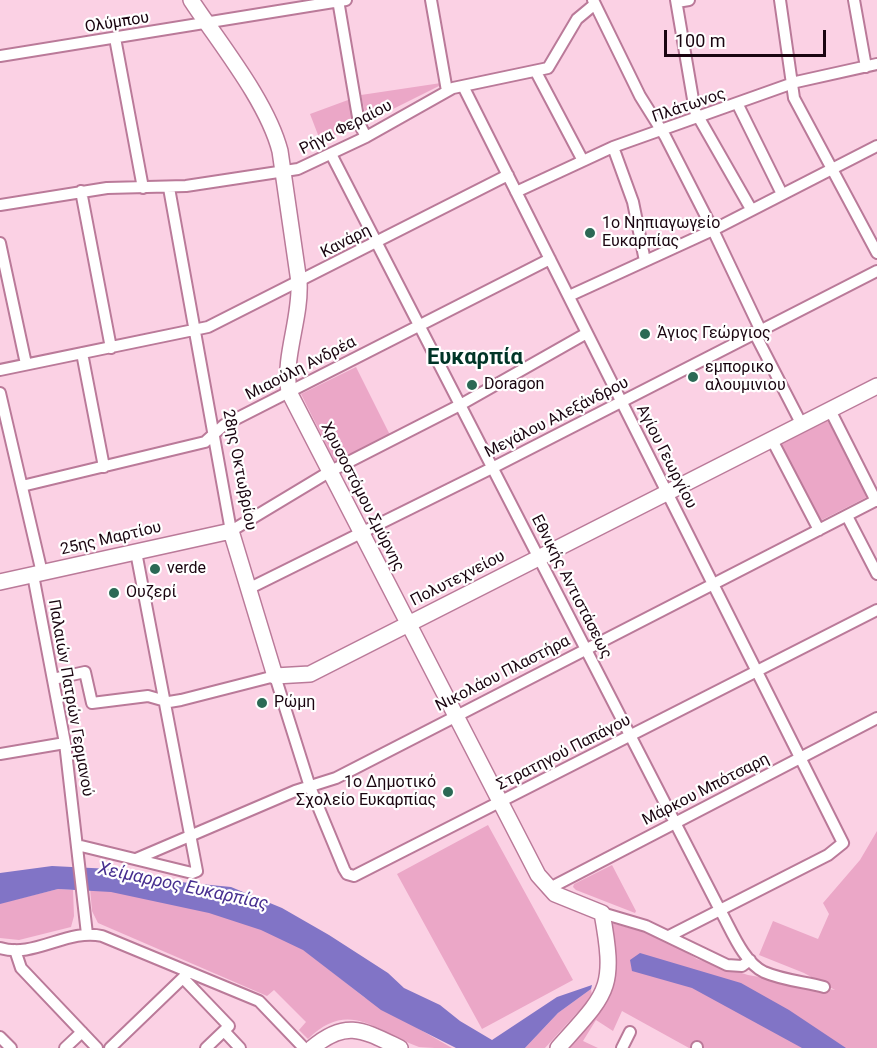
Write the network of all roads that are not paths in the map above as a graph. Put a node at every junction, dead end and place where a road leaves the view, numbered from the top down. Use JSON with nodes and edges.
{"nodes":[{"id":1,"x":191,"y":0,"type":"edge"},
{"id":2,"x":341,"y":0,"type":"edge"},
{"id":3,"x":431,"y":0,"type":"edge"},
{"id":4,"x":689,"y":0,"type":"edge"},
{"id":5,"x":780,"y":0,"type":"edge"},
{"id":6,"x":854,"y":0,"type":"edge"},
{"id":7,"x":677,"y":1,"type":"edge"},
{"id":8,"x":594,"y":2,"type":"edge"},
{"id":9,"x":207,"y":23,"type":"junction"},
{"id":10,"x":116,"y":38,"type":"junction"},
{"id":11,"x":0,"y":56,"type":"edge"},
{"id":12,"x":874,"y":66,"type":"edge"},
{"id":13,"x":536,"y":72,"type":"junction"},
{"id":14,"x":790,"y":84,"type":"junction"},
{"id":15,"x":463,"y":86,"type":"junction"},
{"id":16,"x":447,"y":91,"type":"junction"},
{"id":17,"x":738,"y":105,"type":"junction"},
{"id":18,"x":699,"y":118,"type":"junction"},
{"id":19,"x":662,"y":132,"type":"junction"},
{"id":20,"x":366,"y":137,"type":"junction"},
{"id":21,"x":877,"y":146,"type":"edge"},
{"id":22,"x":613,"y":147,"type":"junction"},
{"id":23,"x":331,"y":154,"type":"junction"},
{"id":24,"x":582,"y":159,"type":"junction"},
{"id":25,"x":832,"y":169,"type":"junction"},
{"id":26,"x":284,"y":171,"type":"junction"},
{"id":27,"x":508,"y":176,"type":"junction"},
{"id":28,"x":143,"y":188,"type":"junction"},
{"id":29,"x":169,"y":188,"type":"junction"},
{"id":30,"x":81,"y":191,"type":"junction"},
{"id":31,"x":516,"y":192,"type":"junction"},
{"id":32,"x":782,"y":194,"type":"junction"},
{"id":33,"x":1,"y":201,"type":"edge"},
{"id":34,"x":751,"y":209,"type":"junction"},
{"id":35,"x":713,"y":230,"type":"junction"},
{"id":36,"x":0,"y":243,"type":"edge"},
{"id":37,"x":377,"y":243,"type":"junction"},
{"id":38,"x":877,"y":253,"type":"edge"},
{"id":39,"x":550,"y":259,"type":"junction"},
{"id":40,"x":645,"y":261,"type":"junction"},
{"id":41,"x":877,"y":271,"type":"edge"},
{"id":42,"x":299,"y":282,"type":"junction"},
{"id":43,"x":568,"y":296,"type":"junction"},
{"id":44,"x":419,"y":325,"type":"junction"},
{"id":45,"x":195,"y":331,"type":"junction"},
{"id":46,"x":757,"y":331,"type":"junction"},
{"id":47,"x":587,"y":333,"type":"junction"},
{"id":48,"x":111,"y":348,"type":"junction"},
{"id":49,"x":81,"y":354,"type":"junction"},
{"id":50,"x":26,"y":364,"type":"junction"},
{"id":51,"x":0,"y":370,"type":"edge"},
{"id":52,"x":877,"y":386,"type":"edge"},
{"id":53,"x":289,"y":392,"type":"junction"},
{"id":54,"x":0,"y":393,"type":"edge"},
{"id":55,"x":621,"y":401,"type":"junction"},
{"id":56,"x":460,"y":405,"type":"junction"},
{"id":57,"x":830,"y":410,"type":"junction"},
{"id":58,"x":802,"y":424,"type":"junction"},
{"id":59,"x":213,"y":434,"type":"junction"},
{"id":60,"x":772,"y":440,"type":"junction"},
{"id":61,"x":104,"y":467,"type":"junction"},
{"id":62,"x":492,"y":468,"type":"junction"},
{"id":63,"x":329,"y":472,"type":"junction"},
{"id":64,"x":22,"y":486,"type":"junction"},
{"id":65,"x":668,"y":493,"type":"junction"},
{"id":66,"x":876,"y":500,"type":"edge"},
{"id":67,"x":847,"y":516,"type":"junction"},
{"id":68,"x":819,"y":530,"type":"junction"},
{"id":69,"x":231,"y":531,"type":"junction"},
{"id":70,"x":361,"y":533,"type":"junction"},
{"id":71,"x":136,"y":552,"type":"junction"},
{"id":72,"x":539,"y":558,"type":"junction"},
{"id":73,"x":38,"y":574,"type":"junction"},
{"id":74,"x":877,"y":574,"type":"edge"},
{"id":75,"x":0,"y":582,"type":"edge"},
{"id":76,"x":713,"y":584,"type":"junction"},
{"id":77,"x":250,"y":588,"type":"junction"},
{"id":78,"x":877,"y":610,"type":"edge"},
{"id":79,"x":408,"y":624,"type":"junction"},
{"id":80,"x":585,"y":649,"type":"junction"},
{"id":81,"x":757,"y":671,"type":"junction"},
{"id":82,"x":275,"y":676,"type":"junction"},
{"id":83,"x":54,"y":679,"type":"junction"},
{"id":84,"x":163,"y":699,"type":"junction"},
{"id":85,"x":455,"y":716,"type":"junction"},
{"id":86,"x":877,"y":718,"type":"edge"},
{"id":87,"x":630,"y":736,"type":"junction"},
{"id":88,"x":65,"y":743,"type":"junction"},
{"id":89,"x":0,"y":754,"type":"edge"},
{"id":90,"x":800,"y":758,"type":"junction"},
{"id":91,"x":310,"y":787,"type":"junction"},
{"id":92,"x":500,"y":803,"type":"junction"},
{"id":93,"x":675,"y":823,"type":"junction"},
{"id":94,"x":191,"y":836,"type":"junction"},
{"id":95,"x":77,"y":845,"type":"junction"},
{"id":96,"x":136,"y":859,"type":"junction"},
{"id":97,"x":548,"y":889,"type":"junction"},
{"id":98,"x":720,"y":910,"type":"junction"},
{"id":99,"x":602,"y":913,"type":"junction"},
{"id":100,"x":87,"y":934,"type":"junction"},
{"id":101,"x":669,"y":936,"type":"junction"},
{"id":102,"x":1,"y":949,"type":"edge"},
{"id":103,"x":15,"y":950,"type":"junction"},
{"id":104,"x":750,"y":960,"type":"junction"},
{"id":105,"x":186,"y":975,"type":"junction"},
{"id":106,"x":824,"y":987,"type":"dead end"},
{"id":107,"x":224,"y":1031,"type":"junction"},
{"id":108,"x":82,"y":1032,"type":"junction"},
{"id":109,"x":630,"y":1032,"type":"dead end"},
{"id":110,"x":0,"y":1037,"type":"edge"},
{"id":111,"x":11,"y":1048,"type":"edge"},
{"id":112,"x":65,"y":1048,"type":"edge"},
{"id":113,"x":97,"y":1048,"type":"edge"},
{"id":114,"x":111,"y":1048,"type":"edge"},
{"id":115,"x":206,"y":1048,"type":"edge"},
{"id":116,"x":240,"y":1048,"type":"edge"},
{"id":117,"x":304,"y":1048,"type":"edge"},
{"id":118,"x":312,"y":1048,"type":"edge"},
{"id":119,"x":400,"y":1048,"type":"edge"},
{"id":120,"x":558,"y":1048,"type":"edge"},
{"id":121,"x":622,"y":1048,"type":"edge"}],
"edges":[{"from":1,"to":9,"type":"street","name":"Χρυσοστόμου Σμύρνης"},
{"from":2,"to":9,"type":"street","name":"Ολύμπου"},
{"from":2,"to":20,"type":"street"},
{"from":3,"to":16,"type":"street"},
{"from":4,"to":7,"type":"street"},
{"from":5,"to":14,"type":"street"},
{"from":6,"to":12,"type":"street"},
{"from":7,"to":18,"type":"street"},
{"from":8,"to":13,"type":"street"},
{"from":8,"to":19,"type":"street"},
{"from":9,"to":10,"type":"street","name":"Ολύμπου"},
{"from":9,"to":26,"type":"street","name":"Χρυσοστόμου Σμύρνης"},
{"from":10,"to":11,"type":"street","name":"Ολύμπου"},
{"from":10,"to":28,"type":"street"},
{"from":12,"to":14,"type":"street","name":"Πλάτωνος"},
{"from":13,"to":15,"type":"street","name":"Ρήγα Φεραίου"},
{"from":13,"to":24,"type":"street"},
{"from":14,"to":17,"type":"street","name":"Πλάτωνος"},
{"from":14,"to":25,"type":"street"},
{"from":15,"to":16,"type":"street","name":"Ρήγα Φεραίου"},
{"from":15,"to":27,"type":"street","name":"Αγίου Γεωργίου"},
{"from":16,"to":20,"type":"street","name":"Ρήγα Φεραίου"},
{"from":17,"to":18,"type":"street","name":"Πλάτωνος"},
{"from":17,"to":32,"type":"street"},
{"from":18,"to":19,"type":"street","name":"Πλάτωνος"},
{"from":18,"to":34,"type":"street"},
{"from":19,"to":22,"type":"street","name":"Πλάτωνος"},
{"from":19,"to":35,"type":"street"},
{"from":20,"to":23,"type":"street","name":"Ρήγα Φεραίου"},
{"from":21,"to":25,"type":"street"},
{"from":22,"to":24,"type":"street","name":"Πλάτωνος"},
{"from":22,"to":40,"type":"street"},
{"from":23,"to":26,"type":"street","name":"Ρήγα Φεραίου"},
{"from":23,"to":37,"type":"street","name":"Εθνικής Αντιστάσεως"},
{"from":24,"to":31,"type":"street","name":"Πλάτωνος"},
{"from":25,"to":32,"type":"street"},
{"from":25,"to":38,"type":"street"},
{"from":26,"to":29,"type":"street","name":"Ρήγα Φεραίου"},
{"from":26,"to":42,"type":"street","name":"Χρυσοστόμου Σμύρνης"},
{"from":27,"to":31,"type":"street","name":"Αγίου Γεωργίου"},
{"from":27,"to":37,"type":"street","name":"Κανάρη"},
{"from":28,"to":29,"type":"street","name":"Ρήγα Φεραίου"},
{"from":28,"to":30,"type":"street","name":"Ρήγα Φεραίου"},
{"from":29,"to":45,"type":"street","name":"28ης Οκτωβρίου"},
{"from":30,"to":33,"type":"street","name":"Ρήγα Φεραίου"},
{"from":30,"to":48,"type":"street"},
{"from":31,"to":39,"type":"street","name":"Αγίου Γεωργίου"},
{"from":32,"to":34,"type":"street"},
{"from":34,"to":35,"type":"street"},
{"from":35,"to":40,"type":"street"},
{"from":35,"to":46,"type":"street"},
{"from":36,"to":50,"type":"street"},
{"from":37,"to":42,"type":"street","name":"Κανάρη"},
{"from":37,"to":44,"type":"street","name":"Εθνικής Αντιστάσεως"},
{"from":39,"to":43,"type":"street","name":"Αγίου Γεωργίου"},
{"from":39,"to":44,"type":"street","name":"Μιαούλη Ανδρέα"},
{"from":40,"to":43,"type":"street"},
{"from":41,"to":46,"type":"street","name":"Μεγάλου Αλεξάνδρου"},
{"from":42,"to":45,"type":"street","name":"Κανάρη"},
{"from":42,"to":53,"type":"street","name":"Χρυσοστόμου Σμύρνης"},
{"from":43,"to":47,"type":"street","name":"Αγίου Γεωργίου"},
{"from":44,"to":53,"type":"street","name":"Μιαούλη Ανδρέα"},
{"from":44,"to":56,"type":"street","name":"Εθνικής Αντιστάσεως"},
{"from":45,"to":48,"type":"street","name":"Κανάρη"},
{"from":45,"to":59,"type":"street","name":"28ης Οκτωβρίου"},
{"from":46,"to":55,"type":"street","name":"Μεγάλου Αλεξάνδρου"},
{"from":46,"to":58,"type":"street"},
{"from":47,"to":55,"type":"street","name":"Αγίου Γεωργίου"},
{"from":47,"to":56,"type":"street"},
{"from":48,"to":49,"type":"street","name":"Κανάρη"},
{"from":49,"to":50,"type":"street","name":"Κανάρη"},
{"from":49,"to":61,"type":"street"},
{"from":50,"to":51,"type":"street","name":"Κανάρη"},
{"from":52,"to":57,"type":"street","name":"Πολυτεχνείου"},
{"from":53,"to":59,"type":"street","name":"Μιαούλη Ανδρέα"},
{"from":53,"to":63,"type":"street","name":"Χρυσοστόμου Σμύρνης"},
{"from":54,"to":64,"type":"street","name":"Παλαιών Πατρών Γερμανού"},
{"from":55,"to":62,"type":"street","name":"Μεγάλου Αλεξάνδρου"},
{"from":55,"to":65,"type":"street","name":"Αγίου Γεωργίου"},
{"from":56,"to":62,"type":"street","name":"Εθνικής Αντιστάσεως"},
{"from":56,"to":63,"type":"street"},
{"from":57,"to":58,"type":"street","name":"Πολυτεχνείου"},
{"from":57,"to":66,"type":"street"},
{"from":58,"to":60,"type":"street","name":"Πολυτεχνείου"},
{"from":59,"to":61,"type":"street","name":"Μιαούλη Ανδρέα"},
{"from":59,"to":69,"type":"street","name":"28ης Οκτωβρίου"},
{"from":60,"to":65,"type":"street","name":"Πολυτεχνείου"},
{"from":60,"to":68,"type":"street"},
{"from":61,"to":64,"type":"street","name":"Μιαούλη Ανδρέα"},
{"from":62,"to":70,"type":"street","name":"Μεγάλου Αλεξάνδρου"},
{"from":62,"to":72,"type":"street","name":"Εθνικής Αντιστάσεως"},
{"from":63,"to":69,"type":"street"},
{"from":63,"to":70,"type":"street","name":"Χρυσοστόμου Σμύρνης"},
{"from":64,"to":73,"type":"street","name":"Παλαιών Πατρών Γερμανού"},
{"from":65,"to":72,"type":"street","name":"Πολυτεχνείου"},
{"from":65,"to":76,"type":"street","name":"Αγίου Γεωργίου"},
{"from":66,"to":67,"type":"street","name":"Νικολάου Πλαστήρα"},
{"from":67,"to":68,"type":"street","name":"Νικολάου Πλαστήρα"},
{"from":67,"to":74,"type":"street"},
{"from":68,"to":76,"type":"street","name":"Νικολάου Πλαστήρα"},
{"from":69,"to":71,"type":"street","name":"25ης Μαρτίου"},
{"from":69,"to":77,"type":"street","name":"28ης Οκτωβρίου"},
{"from":70,"to":77,"type":"street","name":"Μεγάλου Αλεξάνδρου"},
{"from":70,"to":79,"type":"street","name":"Χρυσοστόμου Σμύρνης"},
{"from":71,"to":73,"type":"street","name":"25ης Μαρτίου"},
{"from":71,"to":84,"type":"street"},
{"from":72,"to":79,"type":"street","name":"Πολυτεχνείου"},
{"from":72,"to":80,"type":"street","name":"Εθνικής Αντιστάσεως"},
{"from":73,"to":75,"type":"street","name":"25ης Μαρτίου"},
{"from":73,"to":83,"type":"street","name":"Παλαιών Πατρών Γερμανού"},
{"from":76,"to":80,"type":"street","name":"Νικολάου Πλαστήρα"},
{"from":76,"to":81,"type":"street","name":"Αγίου Γεωργίου"},
{"from":77,"to":82,"type":"street","name":"28ης Οκτωβρίου"},
{"from":78,"to":81,"type":"street","name":"Στρατηγού Παπάγου"},
{"from":79,"to":82,"type":"street","name":"Πολυτεχνείου"},
{"from":79,"to":85,"type":"street","name":"Χρυσοστόμου Σμύρνης"},
{"from":80,"to":85,"type":"street","name":"Νικολάου Πλαστήρα"},
{"from":80,"to":87,"type":"street","name":"Εθνικής Αντιστάσεως"},
{"from":81,"to":87,"type":"street","name":"Στρατηγού Παπάγου"},
{"from":81,"to":90,"type":"street","name":"Αγίου Γεωργίου"},
{"from":82,"to":84,"type":"street","name":"Πολυτεχνείου"},
{"from":82,"to":91,"type":"street","name":"28ης Οκτωβρίου"},
{"from":83,"to":84,"type":"street","name":"Πολυτεχνείου"},
{"from":83,"to":88,"type":"street","name":"Παλαιών Πατρών Γερμανού"},
{"from":84,"to":94,"type":"street"},
{"from":85,"to":91,"type":"street","name":"Νικολάου Πλαστήρα"},
{"from":85,"to":92,"type":"street","name":"Χρυσοστόμου Σμύρνης"},
{"from":86,"to":90,"type":"street","name":"Μάρκου Μπότσαρη"},
{"from":87,"to":92,"type":"street","name":"Στρατηγού Παπάγου"},
{"from":87,"to":93,"type":"street","name":"Εθνικής Αντιστάσεως"},
{"from":88,"to":89,"type":"street"},
{"from":88,"to":95,"type":"street","name":"Παλαιών Πατρών Γερμανού"},
{"from":90,"to":93,"type":"street","name":"Μάρκου Μπότσαρη"},
{"from":90,"to":98,"type":"street","name":"Αγίου Γεωργίου"},
{"from":91,"to":92,"type":"street","name":"Στρατηγού Παπάγου"},
{"from":91,"to":94,"type":"street","name":"Νικολάου Πλαστήρα"},
{"from":92,"to":97,"type":"street","name":"Χρυσοστόμου Σμύρνης"},
{"from":93,"to":97,"type":"street","name":"Μάρκου Μπότσαρη"},
{"from":93,"to":98,"type":"street","name":"Εθνικής Αντιστάσεως"},
{"from":94,"to":96,"type":"street","name":"Νικολάου Πλαστήρα"},
{"from":94,"to":96,"type":"street"},
{"from":95,"to":96,"type":"street"},
{"from":95,"to":100,"type":"street","name":"Παλαιών Πατρών Γερμανού"},
{"from":97,"to":99,"type":"street"},
{"from":98,"to":101,"type":"street"},
{"from":98,"to":104,"type":"street","name":"Εθνικής Αντιστάσεως"},
{"from":99,"to":101,"type":"street"},
{"from":99,"to":120,"type":"street"},
{"from":100,"to":103,"type":"street"},
{"from":100,"to":105,"type":"street"},
{"from":101,"to":104,"type":"street"},
{"from":102,"to":103,"type":"street"},
{"from":103,"to":108,"type":"street"},
{"from":104,"to":106,"type":"street","name":"Εθνικής Αντιστάσεως"},
{"from":105,"to":107,"type":"street"},
{"from":105,"to":114,"type":"street"},
{"from":105,"to":117,"type":"street"},
{"from":107,"to":115,"type":"street"},
{"from":107,"to":116,"type":"street"},
{"from":108,"to":112,"type":"street"},
{"from":108,"to":113,"type":"street"},
{"from":109,"to":121,"type":"street"},
{"from":110,"to":111,"type":"street"},
{"from":118,"to":119,"type":"street"}]}
